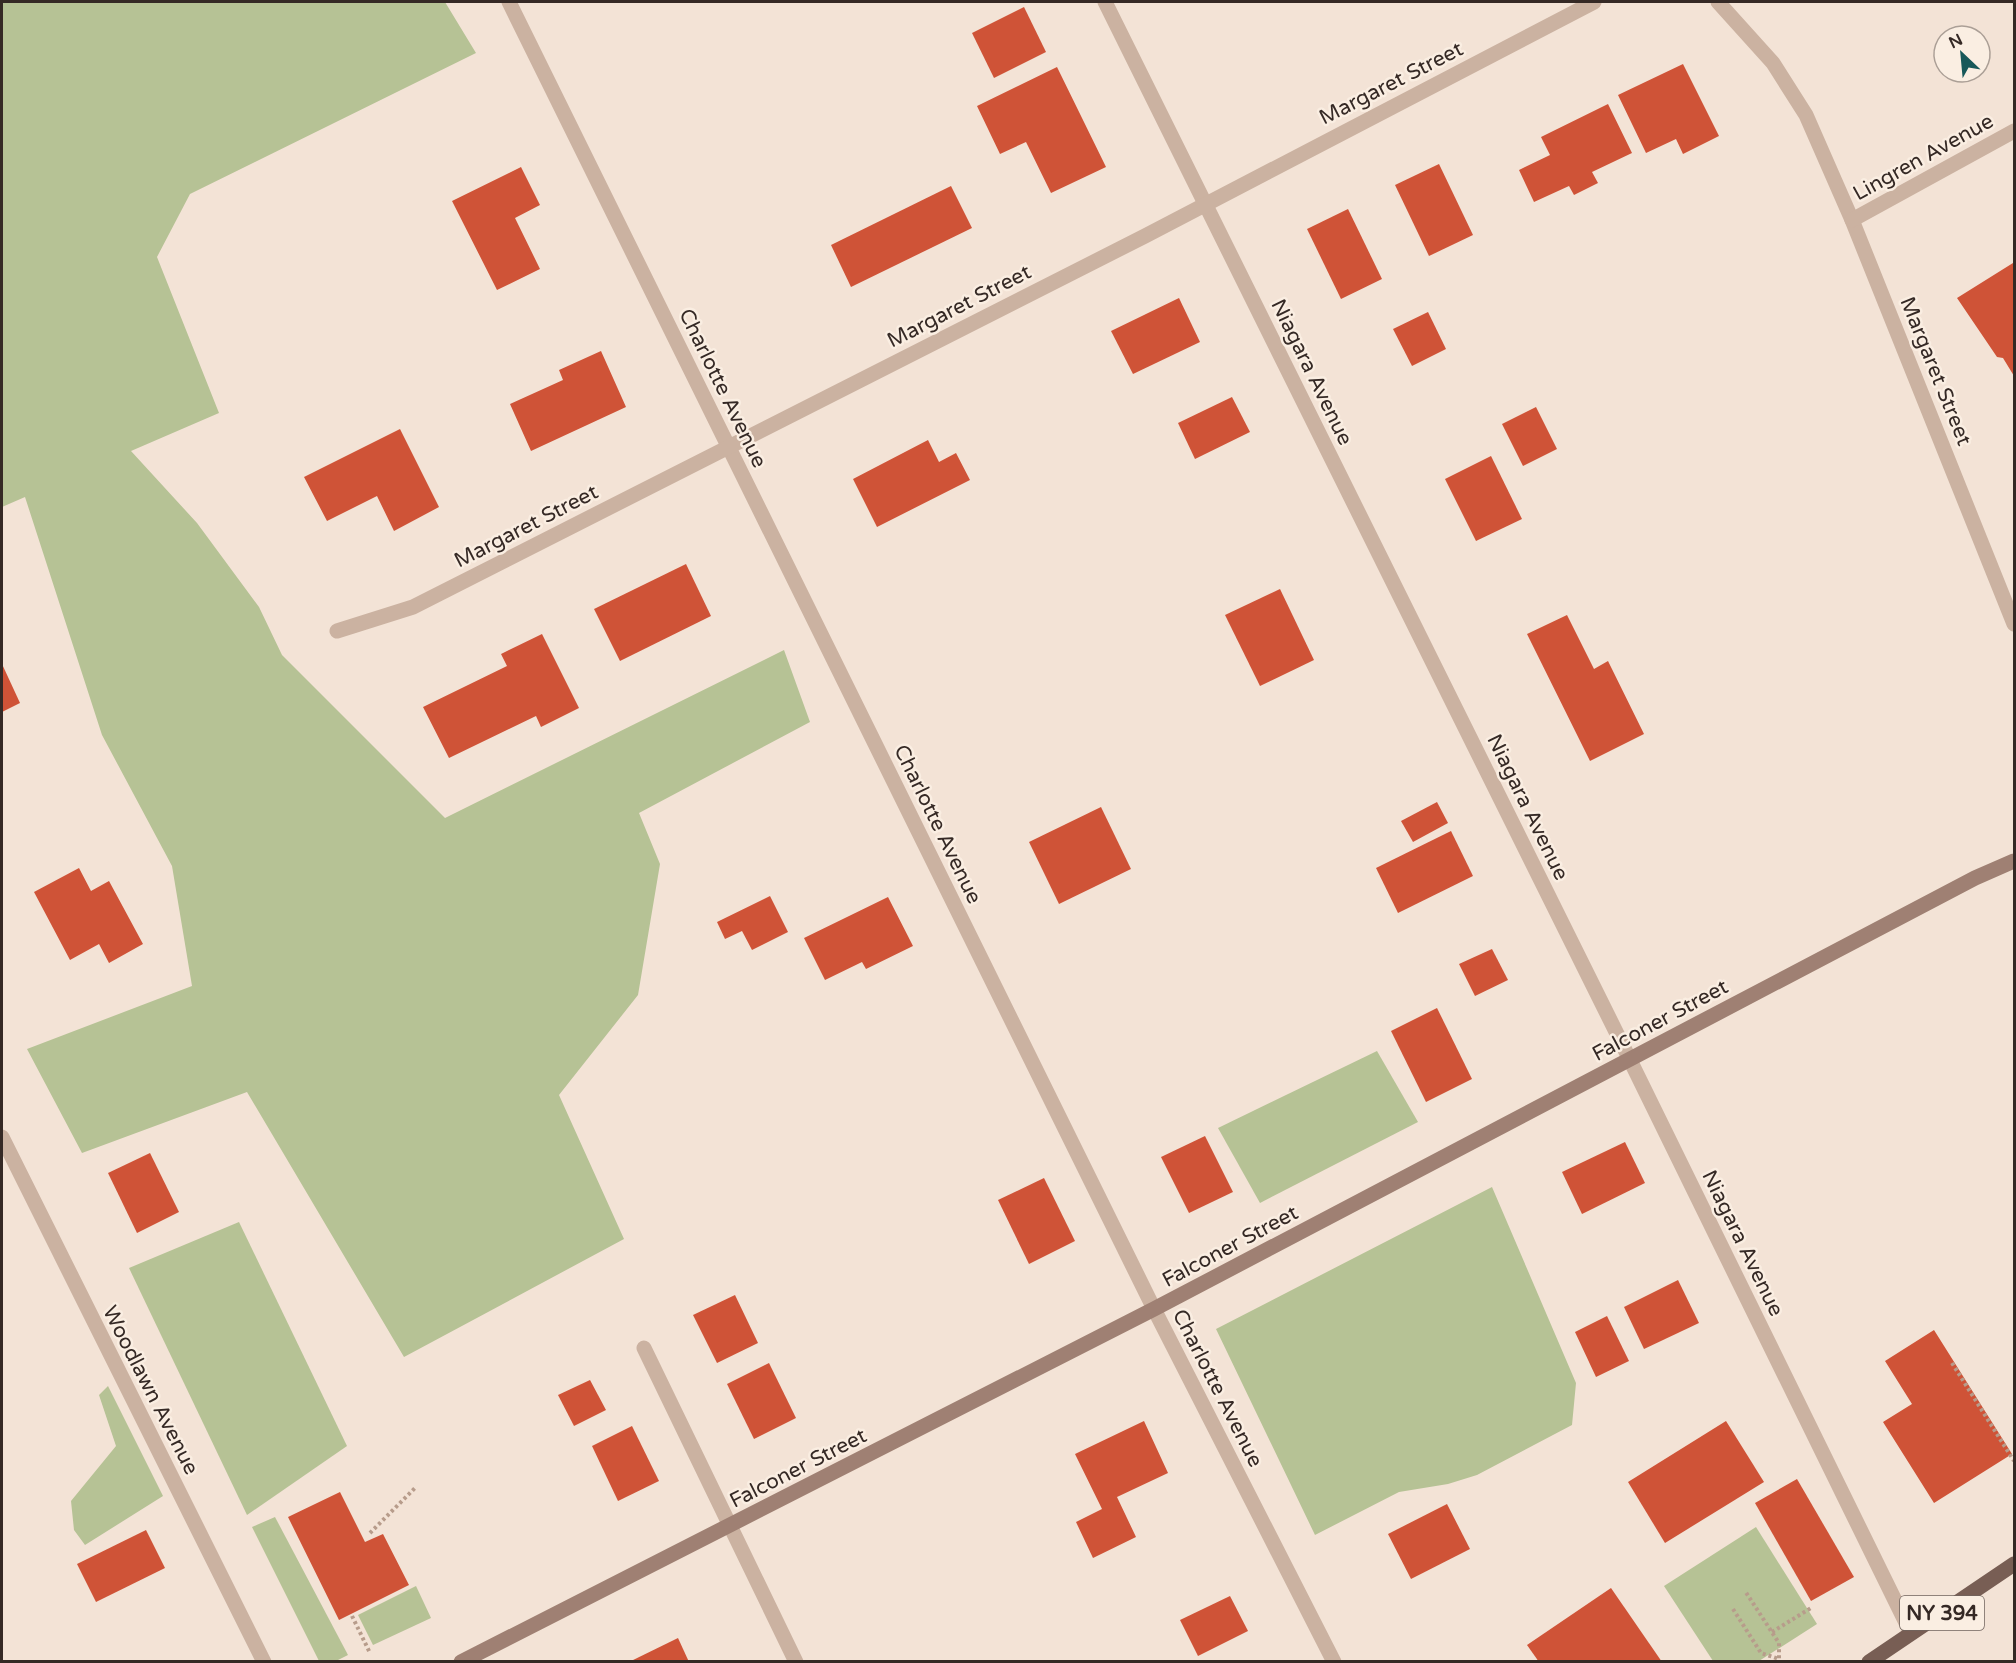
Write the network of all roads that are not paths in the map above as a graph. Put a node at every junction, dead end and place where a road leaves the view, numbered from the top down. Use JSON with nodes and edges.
{"nodes":[{"id":1,"x":509,"y":2,"type":"edge"},
{"id":2,"x":1105,"y":2,"type":"edge"},
{"id":3,"x":1594,"y":2,"type":"edge"},
{"id":4,"x":1718,"y":2,"type":"edge"},
{"id":5,"x":2014,"y":131,"type":"edge"},
{"id":6,"x":1205,"y":204,"type":"junction"},
{"id":7,"x":1852,"y":220,"type":"junction"},
{"id":8,"x":728,"y":446,"type":"junction"},
{"id":9,"x":2014,"y":624,"type":"edge"},
{"id":10,"x":337,"y":631,"type":"dead end"},
{"id":11,"x":2014,"y":861,"type":"edge"},
{"id":12,"x":1630,"y":1060,"type":"junction"},
{"id":13,"x":2,"y":1137,"type":"edge"},
{"id":14,"x":1154,"y":1309,"type":"junction"},
{"id":15,"x":644,"y":1348,"type":"dead end"},
{"id":16,"x":730,"y":1527,"type":"junction"},
{"id":17,"x":2014,"y":1564,"type":"edge"},
{"id":18,"x":1911,"y":1633,"type":"junction"},
{"id":19,"x":264,"y":1662,"type":"edge"},
{"id":20,"x":461,"y":1662,"type":"edge"},
{"id":21,"x":796,"y":1662,"type":"edge"},
{"id":22,"x":1334,"y":1662,"type":"edge"},
{"id":23,"x":1869,"y":1662,"type":"edge"}],
"edges":[{"from":1,"to":8,"type":"street","name":"Charlotte Avenue"},
{"from":2,"to":6,"type":"street","name":"Niagara Avenue"},
{"from":3,"to":6,"type":"street","name":"Margaret Street"},
{"from":4,"to":7,"type":"street","name":"Margaret Street"},
{"from":5,"to":7,"type":"street","name":"Lingren Avenue"},
{"from":6,"to":8,"type":"street","name":"Margaret Street"},
{"from":6,"to":12,"type":"street","name":"Niagara Avenue"},
{"from":7,"to":9,"type":"street","name":"Margaret Street"},
{"from":8,"to":10,"type":"street","name":"Margaret Street"},
{"from":8,"to":14,"type":"street","name":"Charlotte Avenue"},
{"from":11,"to":12,"type":"street","name":"Falconer Street"},
{"from":12,"to":14,"type":"street","name":"Falconer Street"},
{"from":12,"to":18,"type":"street","name":"Niagara Avenue"},
{"from":13,"to":19,"type":"street","name":"Woodlawn Avenue"},
{"from":14,"to":16,"type":"street","name":"Falconer Street"},
{"from":14,"to":22,"type":"street","name":"Charlotte Avenue"},
{"from":15,"to":16,"type":"street"},
{"from":16,"to":20,"type":"street","name":"Falconer Street"},
{"from":16,"to":21,"type":"street"},
{"from":17,"to":18,"type":"main road","number":"NY 394"},
{"from":18,"to":23,"type":"main road","number":"NY 394"}]}
